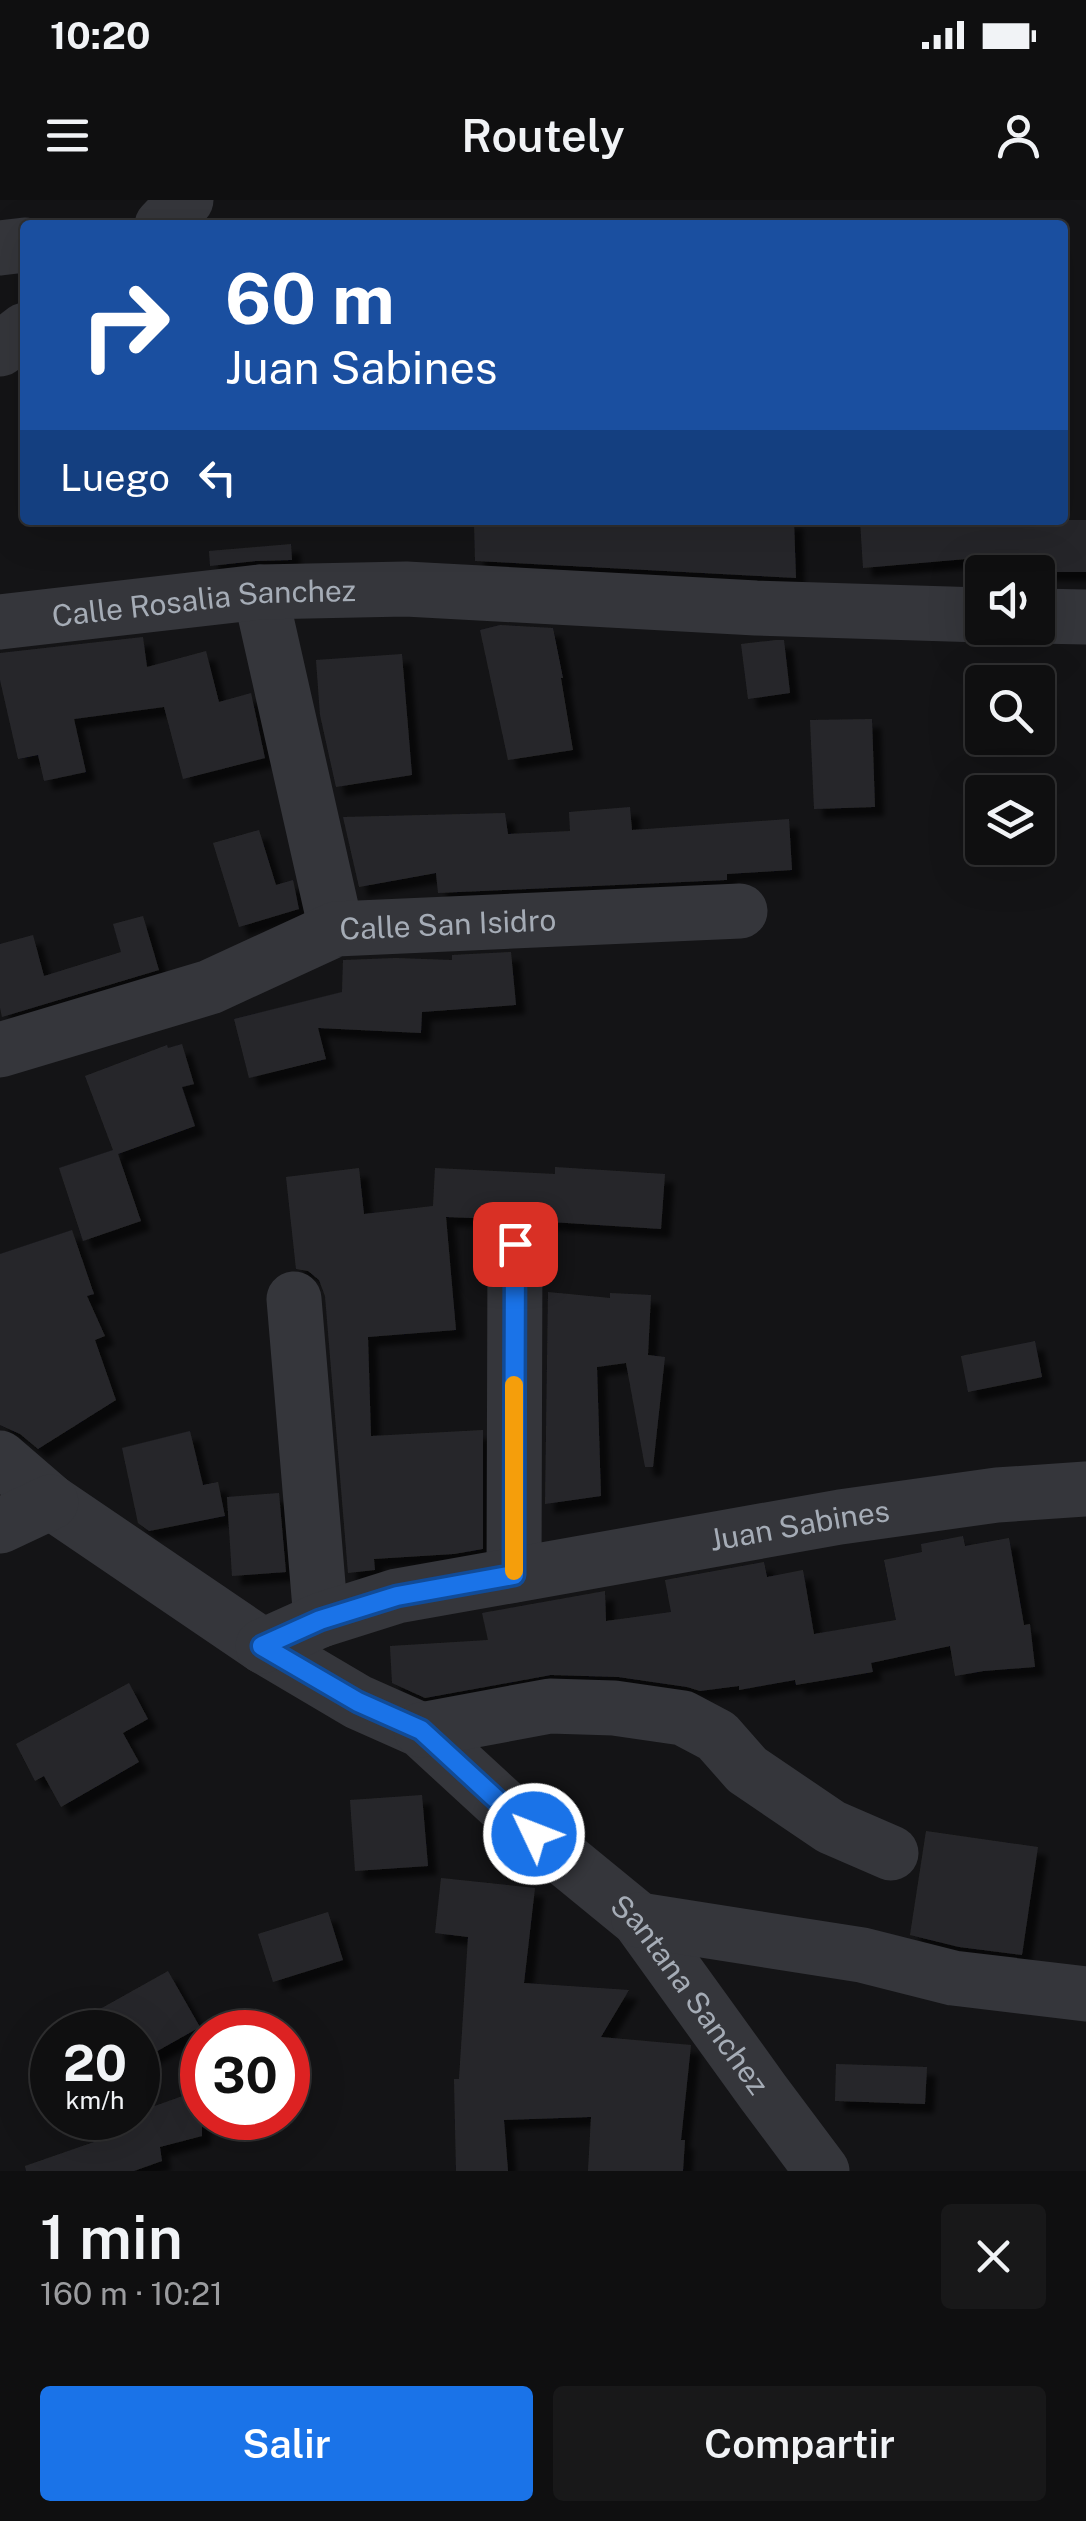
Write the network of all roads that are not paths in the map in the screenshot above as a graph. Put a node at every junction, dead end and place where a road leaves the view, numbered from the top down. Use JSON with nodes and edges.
{"nodes":[{"id":1,"x":186,"y":200,"type":"edge"},
{"id":2,"x":167,"y":220,"type":"edge"},
{"id":3,"x":20,"y":334,"type":"edge"},
{"id":4,"x":0,"y":349,"type":"edge"},
{"id":5,"x":260,"y":592,"type":"junction"},
{"id":6,"x":965,"y":614,"type":"edge"},
{"id":7,"x":1055,"y":616,"type":"edge"},
{"id":8,"x":1086,"y":617,"type":"edge"},
{"id":9,"x":0,"y":622,"type":"edge"},
{"id":10,"x":740,"y":911,"type":"dead end"},
{"id":11,"x":336,"y":929,"type":"junction"},
{"id":12,"x":0,"y":1050,"type":"edge"},
{"id":13,"x":515,"y":1244,"type":"dead end"},
{"id":14,"x":294,"y":1299,"type":"dead end"},
{"id":15,"x":0,"y":1458,"type":"edge"},
{"id":16,"x":1086,"y":1489,"type":"edge"},
{"id":17,"x":52,"y":1502,"type":"junction"},
{"id":18,"x":0,"y":1526,"type":"edge"},
{"id":19,"x":514,"y":1575,"type":"junction"},
{"id":20,"x":320,"y":1620,"type":"junction"},
{"id":21,"x":262,"y":1646,"type":"junction"},
{"id":22,"x":421,"y":1730,"type":"junction"},
{"id":23,"x":891,"y":1853,"type":"dead end"},
{"id":24,"x":639,"y":1920,"type":"junction"},
{"id":25,"x":1086,"y":1994,"type":"edge"},
{"id":26,"x":822,"y":2171,"type":"edge"}],
"edges":[{"from":1,"to":2,"type":"street"},
{"from":3,"to":4,"type":"street"},
{"from":5,"to":6,"type":"street","name":"Calle Rosalia Sanchez"},
{"from":5,"to":9,"type":"street","name":"Calle Rosalia Sanchez"},
{"from":5,"to":11,"type":"street"},
{"from":7,"to":8,"type":"street"},
{"from":10,"to":11,"type":"street","name":"Calle San Isidro"},
{"from":11,"to":12,"type":"street","name":"Calle San Isidro"},
{"from":13,"to":19,"type":"street"},
{"from":14,"to":20,"type":"street"},
{"from":15,"to":17,"type":"street","name":"Santana Sanchez"},
{"from":16,"to":19,"type":"street","name":"Juan Sabines"},
{"from":17,"to":18,"type":"street"},
{"from":17,"to":21,"type":"street","name":"Santana Sanchez"},
{"from":19,"to":20,"type":"street","name":"Juan Sabines"},
{"from":20,"to":21,"type":"street","name":"Juan Sabines"},
{"from":21,"to":22,"type":"street","name":"Santana Sanchez"},
{"from":22,"to":23,"type":"street"},
{"from":22,"to":24,"type":"street","name":"Santana Sanchez"},
{"from":24,"to":25,"type":"street"},
{"from":24,"to":26,"type":"street","name":"Santana Sanchez"}]}
